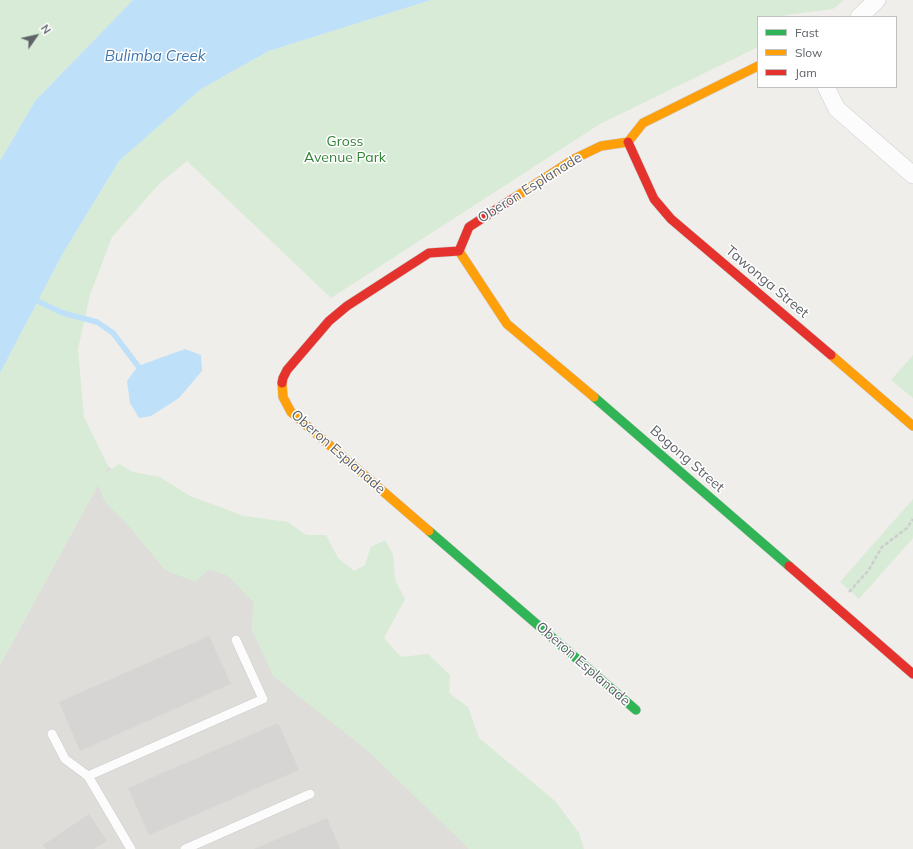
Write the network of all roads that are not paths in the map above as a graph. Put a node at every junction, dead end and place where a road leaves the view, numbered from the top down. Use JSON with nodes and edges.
{"nodes":[{"id":1,"x":876,"y":0,"type":"edge"},
{"id":2,"x":860,"y":16,"type":"edge"},
{"id":3,"x":757,"y":66,"type":"edge"},
{"id":4,"x":826,"y":88,"type":"edge"},
{"id":5,"x":628,"y":142,"type":"junction"},
{"id":6,"x":913,"y":175,"type":"edge"},
{"id":7,"x":459,"y":251,"type":"junction"},
{"id":8,"x":913,"y":426,"type":"edge"},
{"id":9,"x":236,"y":640,"type":"dead end"},
{"id":10,"x":913,"y":674,"type":"edge"},
{"id":11,"x":636,"y":710,"type":"dead end"},
{"id":12,"x":52,"y":734,"type":"dead end"},
{"id":13,"x":88,"y":776,"type":"junction"},
{"id":14,"x":310,"y":794,"type":"dead end"},
{"id":15,"x":131,"y":849,"type":"edge"},
{"id":16,"x":185,"y":849,"type":"edge"}],
"edges":[{"from":1,"to":2,"type":"street"},
{"from":3,"to":5,"type":"street"},
{"from":4,"to":6,"type":"street"},
{"from":5,"to":7,"type":"street","name":"Oberon Esplanade"},
{"from":5,"to":8,"type":"street","name":"Tawonga Street"},
{"from":7,"to":10,"type":"street","name":"Bogong Street"},
{"from":7,"to":11,"type":"street","name":"Oberon Esplanade"},
{"from":9,"to":13,"type":"lane"},
{"from":12,"to":13,"type":"lane"},
{"from":13,"to":15,"type":"lane"},
{"from":14,"to":16,"type":"lane"}]}
